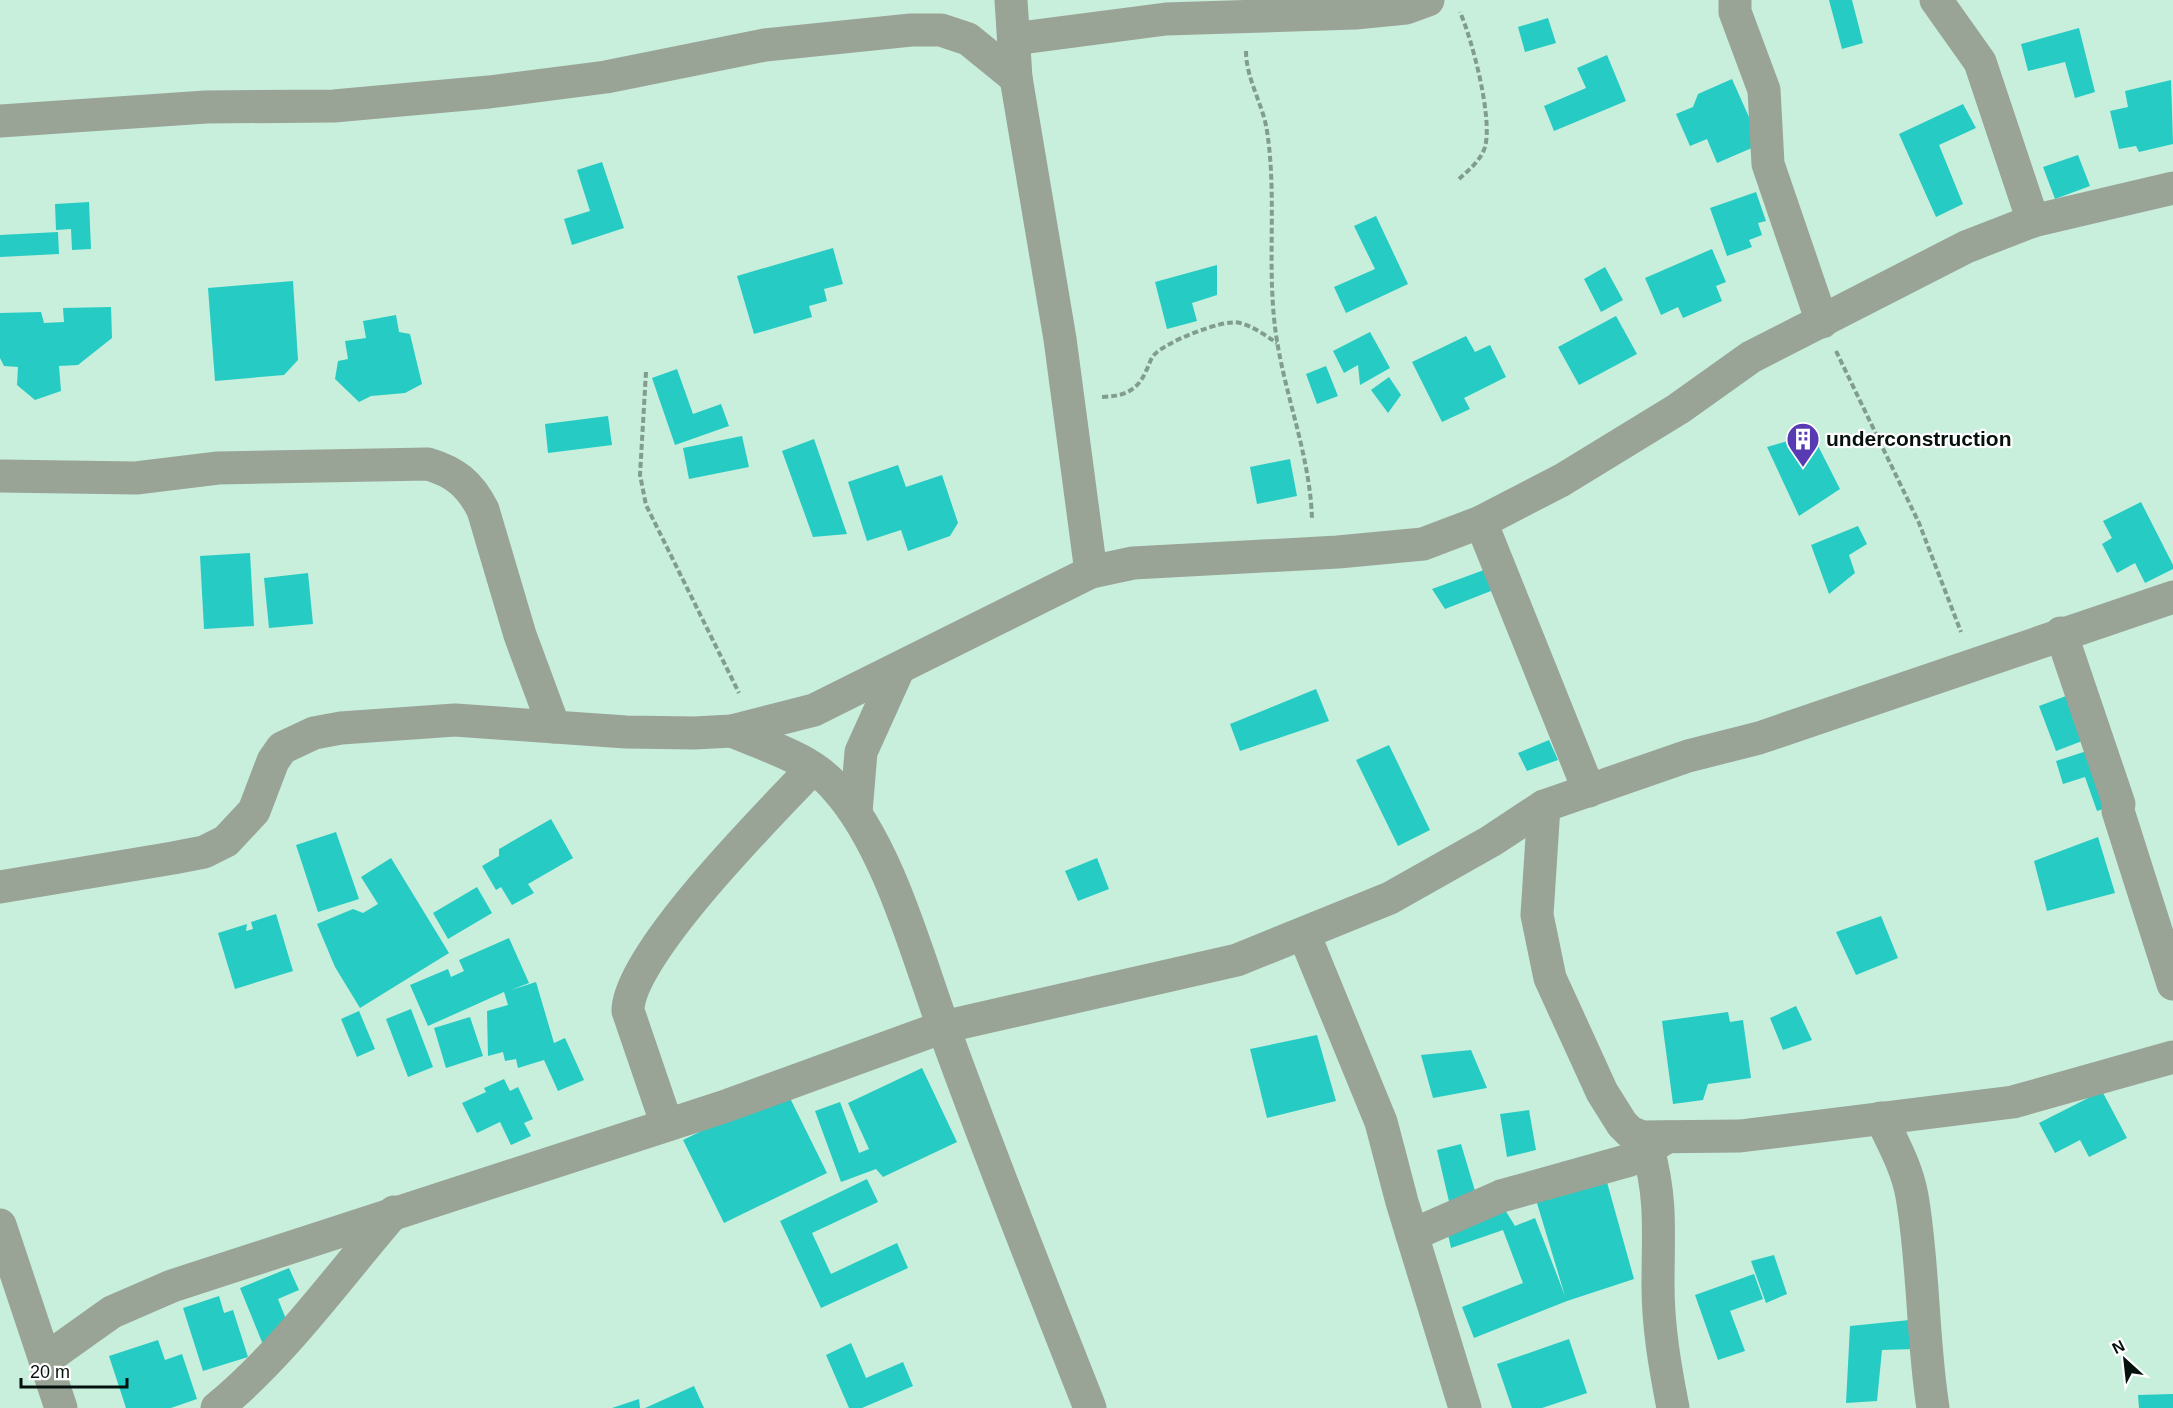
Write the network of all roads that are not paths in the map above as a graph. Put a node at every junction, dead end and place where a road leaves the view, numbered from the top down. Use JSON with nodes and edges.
{"nodes":[{"id":1,"x":1011,"y":0,"type":"edge"},
{"id":2,"x":1735,"y":0,"type":"edge"},
{"id":3,"x":1936,"y":0,"type":"edge"},
{"id":4,"x":1443,"y":4,"type":"edge"},
{"id":5,"x":1014,"y":39,"type":"junction"},
{"id":6,"x":1016,"y":78,"type":"junction"},
{"id":7,"x":0,"y":121,"type":"edge"},
{"id":8,"x":2173,"y":188,"type":"edge"},
{"id":9,"x":2034,"y":221,"type":"junction"},
{"id":10,"x":1822,"y":322,"type":"junction"},
{"id":11,"x":0,"y":476,"type":"edge"},
{"id":12,"x":1481,"y":522,"type":"junction"},
{"id":13,"x":1092,"y":572,"type":"junction"},
{"id":14,"x":2173,"y":597,"type":"edge"},
{"id":15,"x":2061,"y":633,"type":"junction"},
{"id":16,"x":898,"y":670,"type":"junction"},
{"id":17,"x":554,"y":727,"type":"junction"},
{"id":18,"x":744,"y":728,"type":"junction"},
{"id":19,"x":812,"y":769,"type":"junction"},
{"id":20,"x":1589,"y":790,"type":"junction"},
{"id":21,"x":1544,"y":806,"type":"junction"},
{"id":22,"x":856,"y":812,"type":"junction"},
{"id":23,"x":0,"y":887,"type":"edge"},
{"id":24,"x":1304,"y":934,"type":"junction"},
{"id":25,"x":2173,"y":984,"type":"edge"},
{"id":26,"x":943,"y":1027,"type":"junction"},
{"id":27,"x":2173,"y":1057,"type":"edge"},
{"id":28,"x":1881,"y":1118,"type":"junction"},
{"id":29,"x":667,"y":1125,"type":"junction"},
{"id":30,"x":1658,"y":1143,"type":"junction"},
{"id":31,"x":394,"y":1212,"type":"junction"},
{"id":32,"x":0,"y":1226,"type":"edge"},
{"id":33,"x":1412,"y":1235,"type":"junction"},
{"id":34,"x":46,"y":1359,"type":"junction"},
{"id":35,"x":61,"y":1408,"type":"edge"},
{"id":36,"x":217,"y":1408,"type":"edge"},
{"id":37,"x":1090,"y":1408,"type":"edge"},
{"id":38,"x":1465,"y":1408,"type":"edge"},
{"id":39,"x":1672,"y":1408,"type":"edge"},
{"id":40,"x":1933,"y":1408,"type":"edge"}],
"edges":[{"from":1,"to":5,"type":"street"},
{"from":2,"to":10,"type":"street"},
{"from":3,"to":9,"type":"street"},
{"from":4,"to":5,"type":"street"},
{"from":5,"to":6,"type":"street"},
{"from":6,"to":7,"type":"street"},
{"from":6,"to":13,"type":"street"},
{"from":8,"to":9,"type":"street"},
{"from":9,"to":10,"type":"street"},
{"from":10,"to":12,"type":"street"},
{"from":11,"to":17,"type":"street"},
{"from":12,"to":13,"type":"street"},
{"from":12,"to":20,"type":"street"},
{"from":13,"to":16,"type":"street"},
{"from":14,"to":15,"type":"street"},
{"from":15,"to":20,"type":"street"},
{"from":15,"to":25,"type":"street"},
{"from":16,"to":18,"type":"street"},
{"from":16,"to":22,"type":"street"},
{"from":17,"to":18,"type":"street"},
{"from":17,"to":23,"type":"street"},
{"from":18,"to":19,"type":"street"},
{"from":19,"to":22,"type":"street"},
{"from":19,"to":29,"type":"street"},
{"from":20,"to":21,"type":"street"},
{"from":21,"to":24,"type":"street"},
{"from":21,"to":30,"type":"street"},
{"from":22,"to":26,"type":"street"},
{"from":24,"to":26,"type":"street"},
{"from":24,"to":33,"type":"street"},
{"from":26,"to":29,"type":"street"},
{"from":26,"to":37,"type":"street"},
{"from":27,"to":28,"type":"street"},
{"from":28,"to":30,"type":"street"},
{"from":28,"to":40,"type":"street"},
{"from":29,"to":31,"type":"street"},
{"from":30,"to":33,"type":"street"},
{"from":30,"to":39,"type":"street"},
{"from":31,"to":34,"type":"street"},
{"from":31,"to":36,"type":"street"},
{"from":32,"to":34,"type":"street"},
{"from":33,"to":38,"type":"street"},
{"from":34,"to":35,"type":"street"}]}
